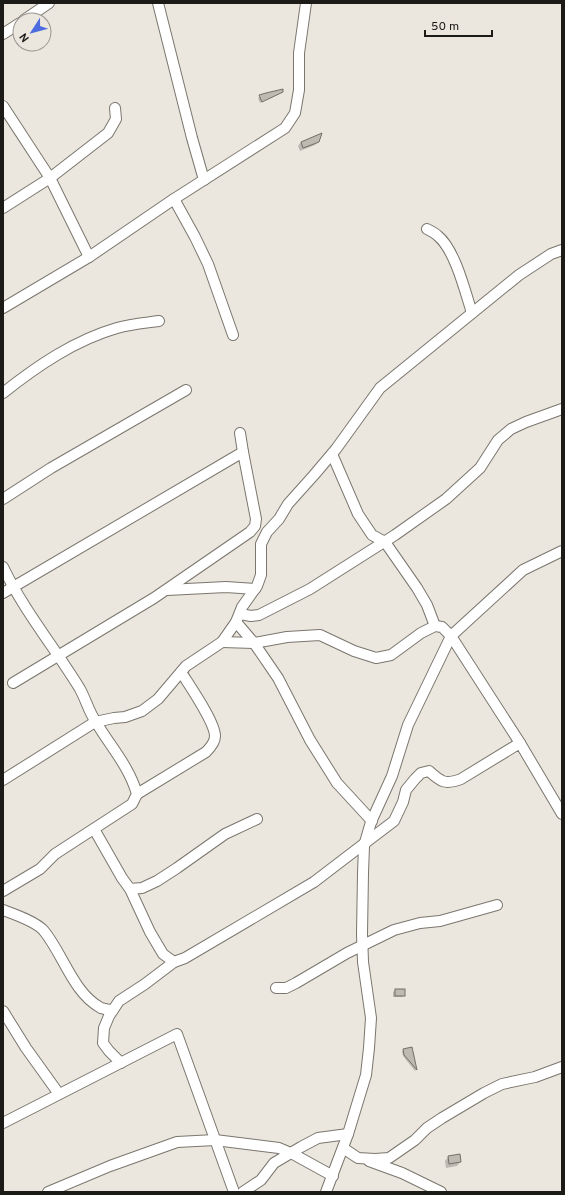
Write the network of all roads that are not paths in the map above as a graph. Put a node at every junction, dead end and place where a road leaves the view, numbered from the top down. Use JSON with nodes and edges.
{"nodes":[{"id":1,"x":49,"y":3,"type":"edge"},
{"id":2,"x":158,"y":3,"type":"edge"},
{"id":3,"x":306,"y":3,"type":"edge"},
{"id":4,"x":34,"y":7,"type":"edge"},
{"id":5,"x":12,"y":28,"type":"edge"},
{"id":6,"x":3,"y":34,"type":"edge"},
{"id":7,"x":3,"y":106,"type":"edge"},
{"id":8,"x":115,"y":108,"type":"dead end"},
{"id":9,"x":50,"y":178,"type":"junction"},
{"id":10,"x":204,"y":180,"type":"junction"},
{"id":11,"x":174,"y":199,"type":"junction"},
{"id":12,"x":3,"y":208,"type":"edge"},
{"id":13,"x":427,"y":229,"type":"dead end"},
{"id":14,"x":562,"y":250,"type":"edge"},
{"id":15,"x":89,"y":257,"type":"junction"},
{"id":16,"x":3,"y":308,"type":"edge"},
{"id":17,"x":472,"y":312,"type":"junction"},
{"id":18,"x":160,"y":321,"type":"dead end"},
{"id":19,"x":233,"y":335,"type":"dead end"},
{"id":20,"x":186,"y":390,"type":"dead end"},
{"id":21,"x":3,"y":393,"type":"edge"},
{"id":22,"x":562,"y":409,"type":"edge"},
{"id":23,"x":240,"y":433,"type":"dead end"},
{"id":24,"x":244,"y":452,"type":"junction"},
{"id":25,"x":332,"y":454,"type":"junction"},
{"id":26,"x":3,"y":499,"type":"edge"},
{"id":27,"x":255,"y":526,"type":"junction"},
{"id":28,"x":267,"y":532,"type":"junction"},
{"id":29,"x":385,"y":542,"type":"junction"},
{"id":30,"x":562,"y":551,"type":"edge"},
{"id":31,"x":3,"y":567,"type":"edge"},
{"id":32,"x":12,"y":587,"type":"junction"},
{"id":33,"x":255,"y":589,"type":"junction"},
{"id":34,"x":166,"y":590,"type":"junction"},
{"id":35,"x":3,"y":593,"type":"edge"},
{"id":36,"x":238,"y":618,"type":"junction"},
{"id":37,"x":435,"y":626,"type":"junction"},
{"id":38,"x":451,"y":636,"type":"junction"},
{"id":39,"x":222,"y":642,"type":"junction"},
{"id":40,"x":254,"y":643,"type":"junction"},
{"id":41,"x":58,"y":656,"type":"junction"},
{"id":42,"x":181,"y":672,"type":"junction"},
{"id":43,"x":13,"y":683,"type":"dead end"},
{"id":44,"x":95,"y":722,"type":"junction"},
{"id":45,"x":520,"y":743,"type":"junction"},
{"id":46,"x":3,"y":780,"type":"edge"},
{"id":47,"x":137,"y":794,"type":"junction"},
{"id":48,"x":562,"y":814,"type":"edge"},
{"id":49,"x":257,"y":819,"type":"dead end"},
{"id":50,"x":372,"y":821,"type":"junction"},
{"id":51,"x":94,"y":829,"type":"junction"},
{"id":52,"x":365,"y":843,"type":"junction"},
{"id":53,"x":130,"y":889,"type":"junction"},
{"id":54,"x":3,"y":891,"type":"edge"},
{"id":55,"x":497,"y":905,"type":"dead end"},
{"id":56,"x":3,"y":910,"type":"edge"},
{"id":57,"x":362,"y":945,"type":"junction"},
{"id":58,"x":174,"y":962,"type":"junction"},
{"id":59,"x":276,"y":988,"type":"dead end"},
{"id":60,"x":113,"y":1010,"type":"junction"},
{"id":61,"x":3,"y":1011,"type":"edge"},
{"id":62,"x":120,"y":1063,"type":"junction"},
{"id":63,"x":562,"y":1067,"type":"edge"},
{"id":64,"x":59,"y":1094,"type":"junction"},
{"id":65,"x":3,"y":1123,"type":"edge"},
{"id":66,"x":348,"y":1134,"type":"junction"},
{"id":67,"x":215,"y":1140,"type":"junction"},
{"id":68,"x":343,"y":1148,"type":"junction"},
{"id":69,"x":291,"y":1153,"type":"junction"},
{"id":70,"x":358,"y":1158,"type":"junction"},
{"id":71,"x":333,"y":1176,"type":"junction"},
{"id":72,"x":48,"y":1192,"type":"edge"},
{"id":73,"x":234,"y":1192,"type":"edge"},
{"id":74,"x":243,"y":1192,"type":"edge"},
{"id":75,"x":326,"y":1192,"type":"edge"},
{"id":76,"x":440,"y":1192,"type":"edge"}],
"edges":[{"from":1,"to":4,"type":"street"},
{"from":2,"to":10,"type":"street"},
{"from":3,"to":10,"type":"street"},
{"from":5,"to":6,"type":"street"},
{"from":7,"to":9,"type":"street"},
{"from":8,"to":9,"type":"street"},
{"from":9,"to":12,"type":"street"},
{"from":9,"to":15,"type":"street"},
{"from":10,"to":11,"type":"street"},
{"from":11,"to":15,"type":"street"},
{"from":11,"to":19,"type":"street"},
{"from":13,"to":17,"type":"street"},
{"from":14,"to":17,"type":"street"},
{"from":15,"to":16,"type":"street"},
{"from":17,"to":25,"type":"street"},
{"from":18,"to":21,"type":"street"},
{"from":20,"to":26,"type":"street"},
{"from":22,"to":29,"type":"street"},
{"from":23,"to":24,"type":"street"},
{"from":24,"to":27,"type":"street"},
{"from":24,"to":32,"type":"street"},
{"from":25,"to":28,"type":"street"},
{"from":25,"to":29,"type":"street"},
{"from":27,"to":28,"type":"street"},
{"from":27,"to":34,"type":"street"},
{"from":28,"to":33,"type":"street"},
{"from":29,"to":36,"type":"street"},
{"from":29,"to":37,"type":"street"},
{"from":30,"to":38,"type":"street"},
{"from":31,"to":32,"type":"street"},
{"from":32,"to":35,"type":"street"},
{"from":32,"to":41,"type":"street"},
{"from":33,"to":34,"type":"street"},
{"from":33,"to":36,"type":"street"},
{"from":34,"to":41,"type":"street"},
{"from":36,"to":39,"type":"street"},
{"from":36,"to":40,"type":"street"},
{"from":37,"to":38,"type":"street"},
{"from":37,"to":40,"type":"street"},
{"from":38,"to":45,"type":"street"},
{"from":38,"to":50,"type":"street"},
{"from":39,"to":40,"type":"street"},
{"from":39,"to":42,"type":"street"},
{"from":40,"to":50,"type":"street"},
{"from":41,"to":43,"type":"street"},
{"from":41,"to":44,"type":"street"},
{"from":42,"to":44,"type":"street"},
{"from":42,"to":47,"type":"street"},
{"from":44,"to":46,"type":"street"},
{"from":44,"to":47,"type":"street"},
{"from":45,"to":48,"type":"street"},
{"from":45,"to":52,"type":"street"},
{"from":47,"to":51,"type":"street"},
{"from":49,"to":53,"type":"street"},
{"from":50,"to":52,"type":"street"},
{"from":51,"to":53,"type":"street"},
{"from":51,"to":54,"type":"street"},
{"from":52,"to":57,"type":"street"},
{"from":52,"to":58,"type":"street"},
{"from":53,"to":58,"type":"street"},
{"from":55,"to":57,"type":"street"},
{"from":56,"to":60,"type":"street"},
{"from":57,"to":59,"type":"street"},
{"from":57,"to":66,"type":"street"},
{"from":58,"to":60,"type":"street"},
{"from":60,"to":62,"type":"street"},
{"from":61,"to":64,"type":"street"},
{"from":62,"to":64,"type":"street"},
{"from":62,"to":67,"type":"street"},
{"from":63,"to":70,"type":"street"},
{"from":64,"to":65,"type":"street"},
{"from":66,"to":68,"type":"street"},
{"from":66,"to":69,"type":"street"},
{"from":67,"to":69,"type":"street"},
{"from":67,"to":72,"type":"street"},
{"from":67,"to":73,"type":"street"},
{"from":68,"to":70,"type":"street"},
{"from":68,"to":71,"type":"street"},
{"from":69,"to":71,"type":"street"},
{"from":69,"to":74,"type":"street"},
{"from":70,"to":76,"type":"street"},
{"from":71,"to":75,"type":"street"}]}
